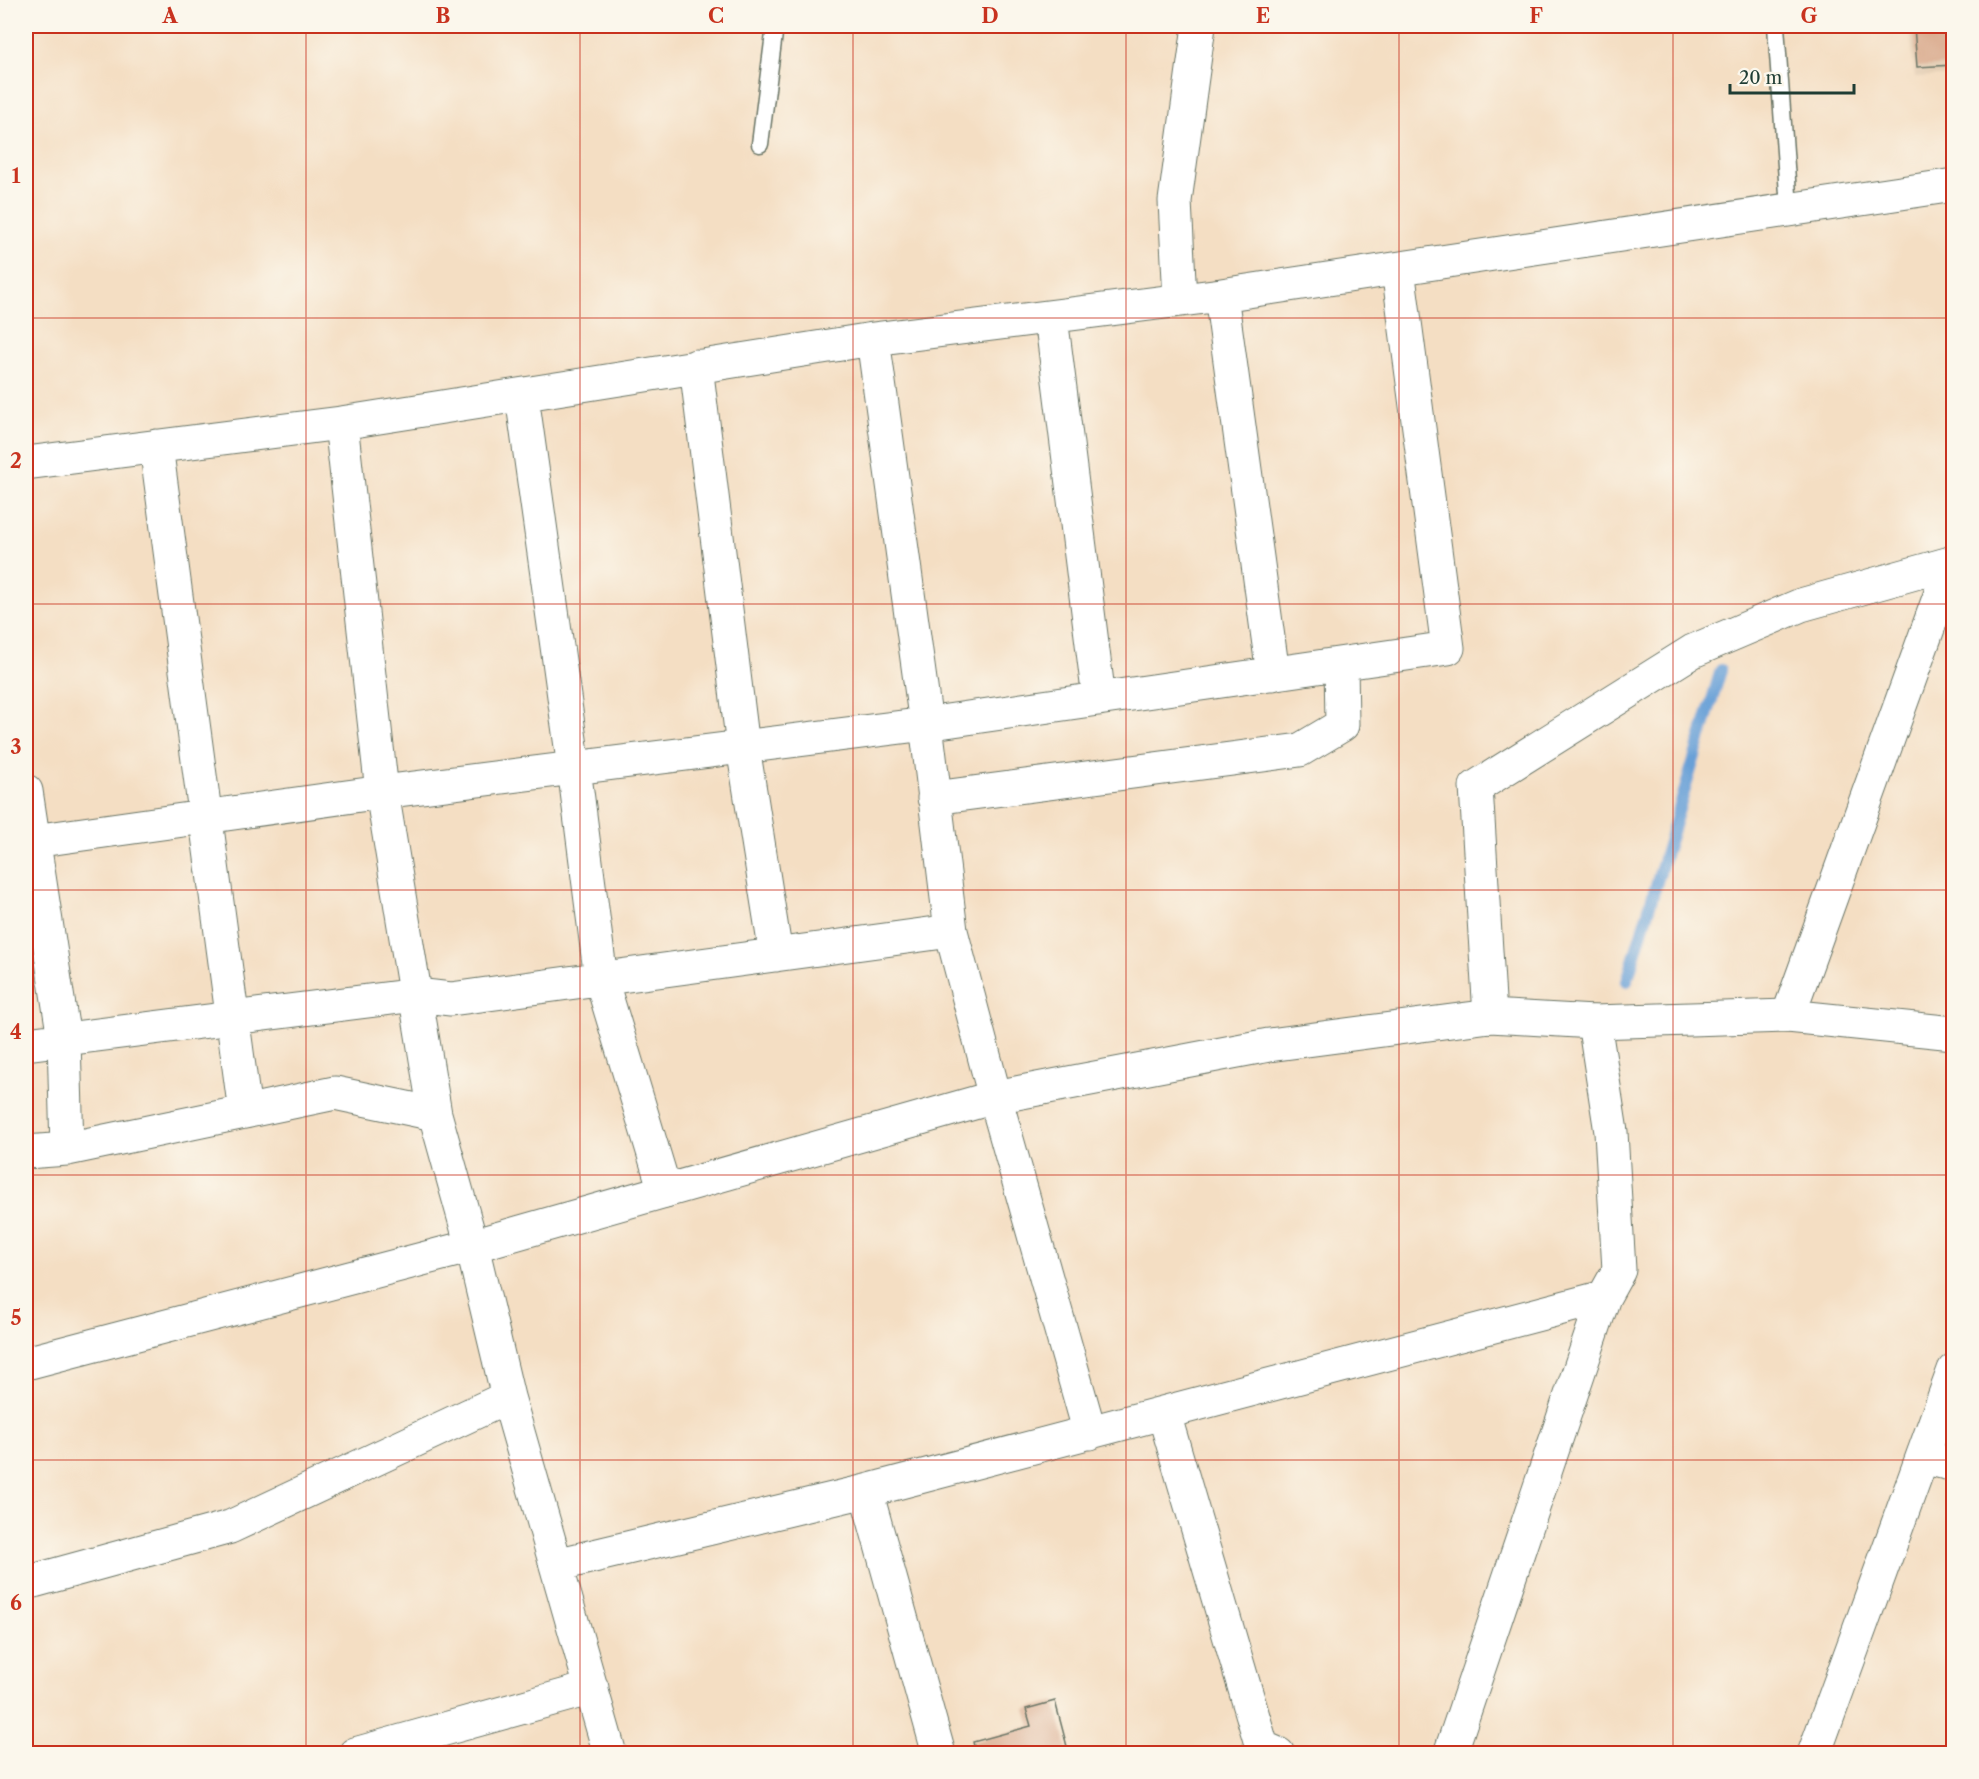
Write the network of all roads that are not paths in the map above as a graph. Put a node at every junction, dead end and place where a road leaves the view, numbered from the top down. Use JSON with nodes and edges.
{"nodes":[{"id":1,"x":775,"y":26,"type":"edge"},
{"id":2,"x":1199,"y":26,"type":"edge"},
{"id":3,"x":1776,"y":26,"type":"edge"},
{"id":4,"x":759,"y":144,"type":"dead end"},
{"id":5,"x":1953,"y":185,"type":"edge"},
{"id":6,"x":1789,"y":208,"type":"junction"},
{"id":7,"x":1398,"y":269,"type":"junction"},
{"id":8,"x":1221,"y":295,"type":"junction"},
{"id":9,"x":1180,"y":300,"type":"junction"},
{"id":10,"x":1051,"y":317,"type":"junction"},
{"id":11,"x":873,"y":339,"type":"junction"},
{"id":12,"x":696,"y":366,"type":"junction"},
{"id":13,"x":522,"y":396,"type":"junction"},
{"id":14,"x":341,"y":423,"type":"junction"},
{"id":15,"x":156,"y":446,"type":"junction"},
{"id":16,"x":26,"y":463,"type":"edge"},
{"id":17,"x":1953,"y":562,"type":"edge"},
{"id":18,"x":1341,"y":664,"type":"junction"},
{"id":19,"x":1273,"y":674,"type":"junction"},
{"id":20,"x":1099,"y":699,"type":"junction"},
{"id":21,"x":926,"y":724,"type":"junction"},
{"id":22,"x":743,"y":747,"type":"junction"},
{"id":23,"x":574,"y":768,"type":"junction"},
{"id":24,"x":26,"y":791,"type":"edge"},
{"id":25,"x":382,"y":792,"type":"junction"},
{"id":26,"x":934,"y":798,"type":"junction"},
{"id":27,"x":206,"y":817,"type":"junction"},
{"id":28,"x":29,"y":842,"type":"edge"},
{"id":29,"x":951,"y":931,"type":"junction"},
{"id":30,"x":776,"y":955,"type":"junction"},
{"id":31,"x":600,"y":979,"type":"junction"},
{"id":32,"x":416,"y":995,"type":"junction"},
{"id":33,"x":1490,"y":1016,"type":"junction"},
{"id":34,"x":1788,"y":1016,"type":"junction"},
{"id":35,"x":233,"y":1018,"type":"junction"},
{"id":36,"x":1594,"y":1022,"type":"junction"},
{"id":37,"x":1953,"y":1033,"type":"edge"},
{"id":38,"x":64,"y":1039,"type":"junction"},
{"id":39,"x":26,"y":1044,"type":"edge"},
{"id":40,"x":995,"y":1097,"type":"junction"},
{"id":41,"x":245,"y":1112,"type":"junction"},
{"id":42,"x":435,"y":1114,"type":"junction"},
{"id":43,"x":67,"y":1149,"type":"junction"},
{"id":44,"x":26,"y":1152,"type":"edge"},
{"id":45,"x":665,"y":1191,"type":"junction"},
{"id":46,"x":472,"y":1246,"type":"junction"},
{"id":47,"x":1604,"y":1297,"type":"junction"},
{"id":48,"x":26,"y":1363,"type":"edge"},
{"id":49,"x":1953,"y":1370,"type":"edge"},
{"id":50,"x":508,"y":1397,"type":"junction"},
{"id":51,"x":1164,"y":1414,"type":"junction"},
{"id":52,"x":1090,"y":1433,"type":"junction"},
{"id":53,"x":1923,"y":1456,"type":"junction"},
{"id":54,"x":1953,"y":1466,"type":"edge"},
{"id":55,"x":866,"y":1491,"type":"junction"},
{"id":56,"x":556,"y":1565,"type":"junction"},
{"id":57,"x":26,"y":1583,"type":"edge"},
{"id":58,"x":592,"y":1688,"type":"junction"},
{"id":59,"x":355,"y":1754,"type":"edge"},
{"id":60,"x":610,"y":1754,"type":"edge"},
{"id":61,"x":939,"y":1754,"type":"edge"},
{"id":62,"x":1278,"y":1754,"type":"edge"},
{"id":63,"x":1450,"y":1754,"type":"edge"},
{"id":64,"x":1814,"y":1754,"type":"edge"}],
"edges":[{"from":1,"to":4,"type":"lane"},
{"from":2,"to":9,"type":"street"},
{"from":3,"to":6,"type":"lane"},
{"from":5,"to":6,"type":"street"},
{"from":6,"to":7,"type":"street"},
{"from":7,"to":8,"type":"street"},
{"from":7,"to":18,"type":"street"},
{"from":8,"to":9,"type":"street"},
{"from":8,"to":19,"type":"street"},
{"from":9,"to":10,"type":"street"},
{"from":10,"to":11,"type":"street"},
{"from":10,"to":20,"type":"street"},
{"from":11,"to":12,"type":"street"},
{"from":11,"to":21,"type":"street"},
{"from":12,"to":13,"type":"street"},
{"from":12,"to":22,"type":"street"},
{"from":13,"to":14,"type":"street"},
{"from":13,"to":23,"type":"street"},
{"from":14,"to":15,"type":"street"},
{"from":14,"to":25,"type":"street"},
{"from":15,"to":16,"type":"street"},
{"from":15,"to":27,"type":"street"},
{"from":17,"to":33,"type":"street"},
{"from":17,"to":34,"type":"street"},
{"from":18,"to":19,"type":"street"},
{"from":18,"to":26,"type":"street"},
{"from":19,"to":20,"type":"street"},
{"from":20,"to":21,"type":"street"},
{"from":21,"to":22,"type":"street"},
{"from":21,"to":26,"type":"street"},
{"from":22,"to":23,"type":"street"},
{"from":22,"to":30,"type":"street"},
{"from":23,"to":25,"type":"street"},
{"from":23,"to":31,"type":"street"},
{"from":24,"to":28,"type":"street"},
{"from":25,"to":27,"type":"street"},
{"from":25,"to":32,"type":"street"},
{"from":26,"to":29,"type":"street"},
{"from":27,"to":28,"type":"street"},
{"from":27,"to":35,"type":"street"},
{"from":28,"to":38,"type":"street"},
{"from":29,"to":30,"type":"street"},
{"from":29,"to":40,"type":"street"},
{"from":30,"to":31,"type":"street"},
{"from":31,"to":32,"type":"street"},
{"from":31,"to":45,"type":"street"},
{"from":32,"to":35,"type":"street"},
{"from":32,"to":42,"type":"street"},
{"from":33,"to":36,"type":"street"},
{"from":33,"to":40,"type":"street"},
{"from":34,"to":36,"type":"street"},
{"from":34,"to":37,"type":"street"},
{"from":35,"to":38,"type":"street"},
{"from":35,"to":41,"type":"street"},
{"from":36,"to":47,"type":"street"},
{"from":38,"to":39,"type":"street"},
{"from":38,"to":43,"type":"street"},
{"from":40,"to":45,"type":"street"},
{"from":40,"to":52,"type":"street"},
{"from":41,"to":42,"type":"street"},
{"from":41,"to":43,"type":"street"},
{"from":42,"to":46,"type":"street"},
{"from":43,"to":44,"type":"street"},
{"from":45,"to":46,"type":"street"},
{"from":46,"to":48,"type":"street"},
{"from":46,"to":50,"type":"street"},
{"from":47,"to":51,"type":"street"},
{"from":47,"to":63,"type":"street"},
{"from":49,"to":53,"type":"street"},
{"from":50,"to":56,"type":"street"},
{"from":50,"to":57,"type":"street"},
{"from":51,"to":52,"type":"street"},
{"from":51,"to":62,"type":"street"},
{"from":52,"to":55,"type":"street"},
{"from":53,"to":54,"type":"street"},
{"from":53,"to":64,"type":"street"},
{"from":55,"to":56,"type":"street"},
{"from":55,"to":61,"type":"street"},
{"from":56,"to":58,"type":"street"},
{"from":58,"to":59,"type":"street"},
{"from":58,"to":60,"type":"street"}]}
